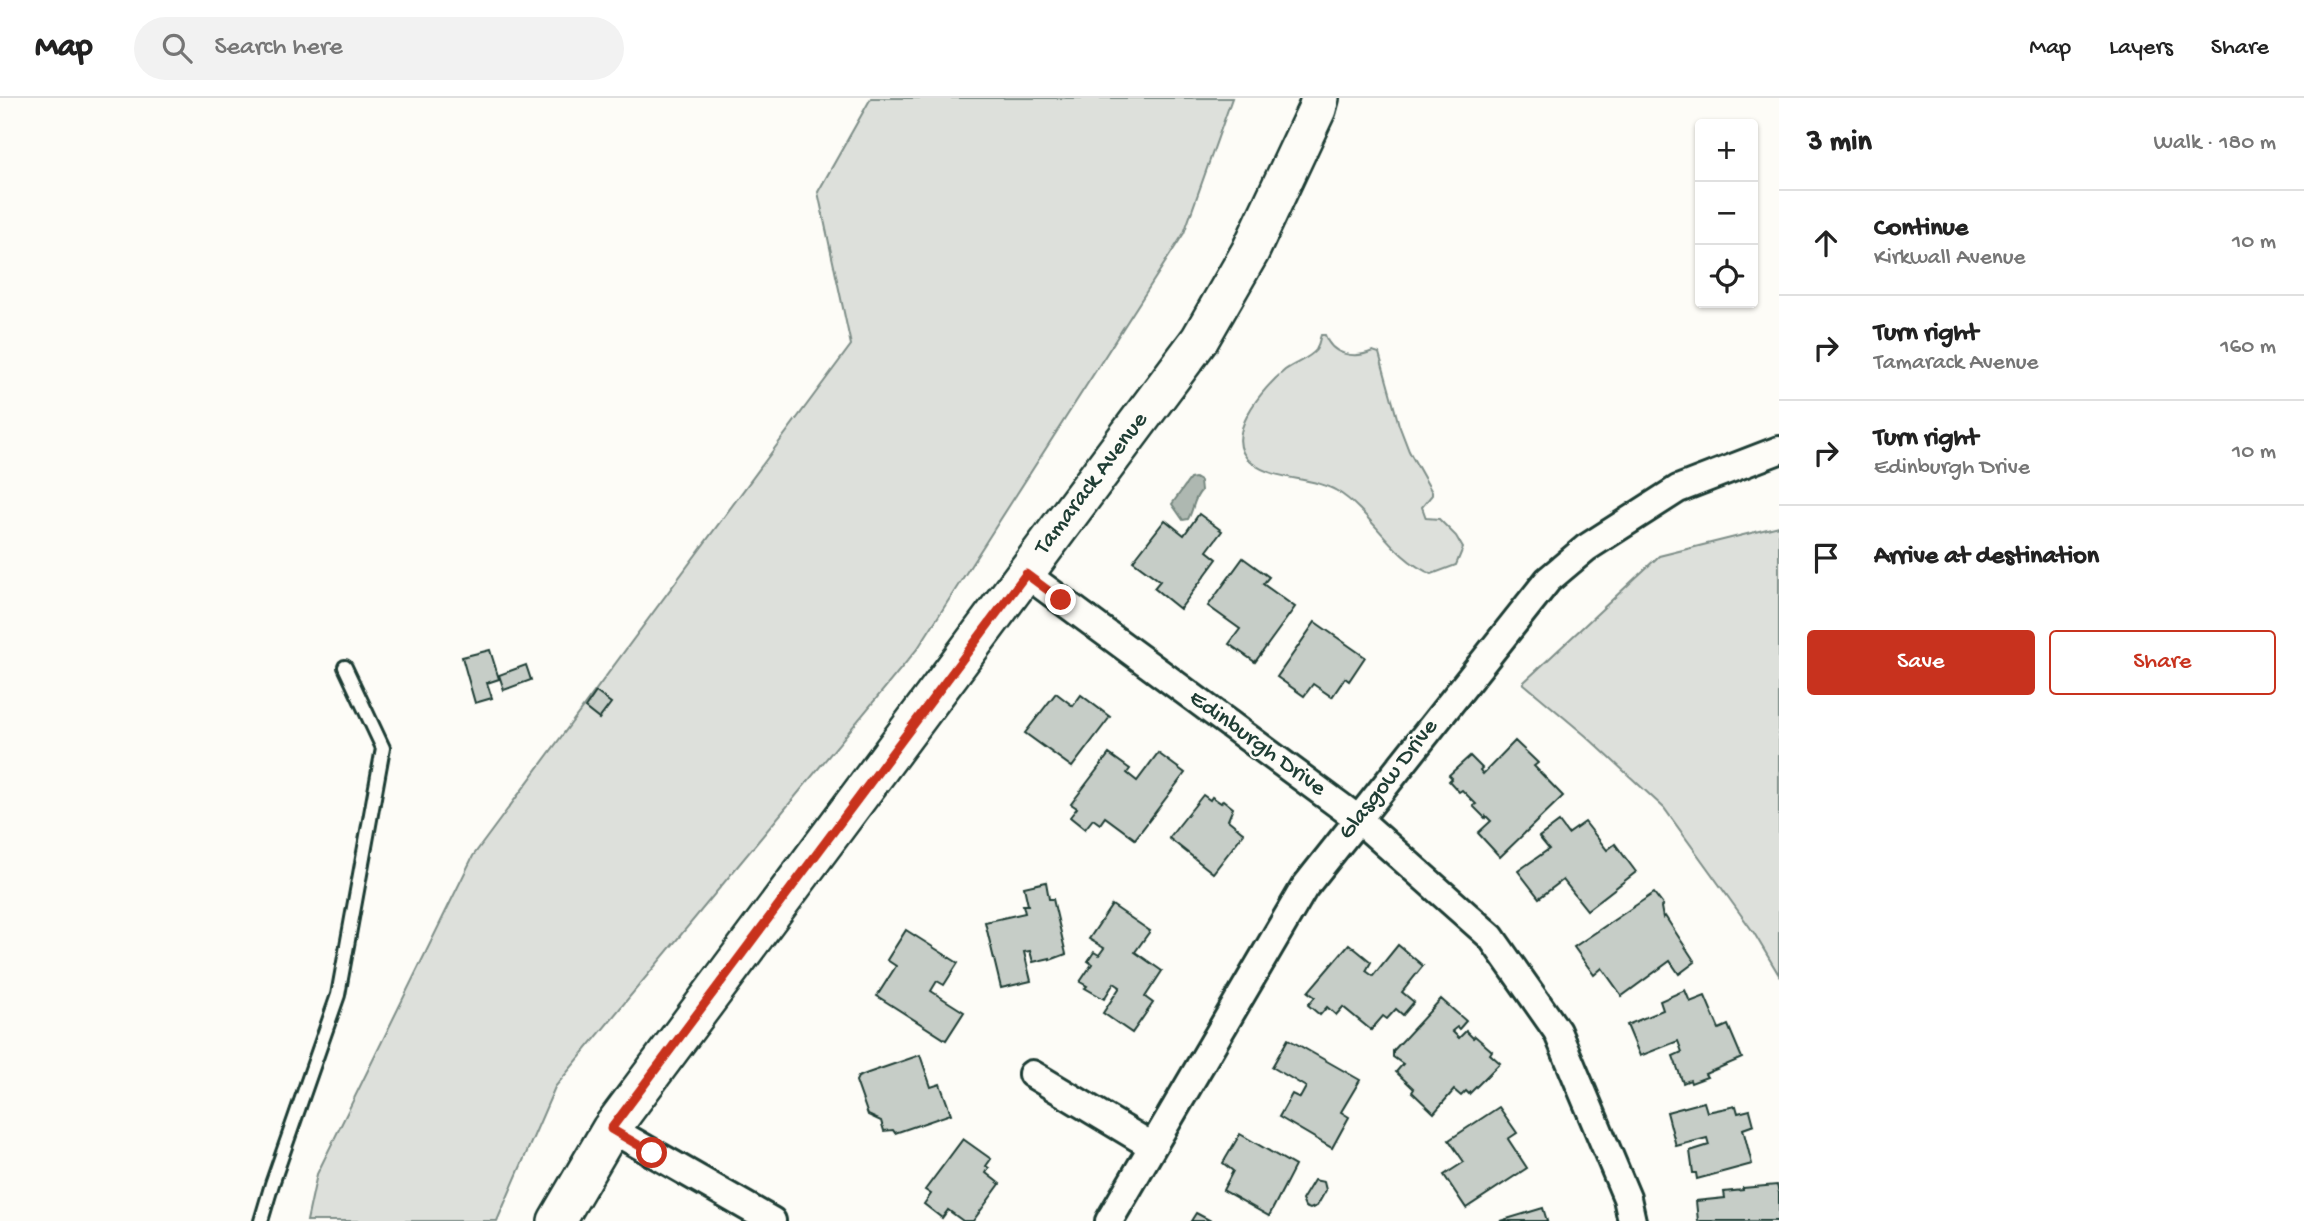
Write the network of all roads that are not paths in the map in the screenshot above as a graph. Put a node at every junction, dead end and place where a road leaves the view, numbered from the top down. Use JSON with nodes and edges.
{"nodes":[{"id":1,"x":1320,"y":98,"type":"edge"},
{"id":2,"x":1779,"y":450,"type":"edge"},
{"id":3,"x":1026,"y":574,"type":"junction"},
{"id":4,"x":345,"y":667,"type":"dead end"},
{"id":5,"x":1358,"y":819,"type":"junction"},
{"id":6,"x":1032,"y":1074,"type":"dead end"},
{"id":7,"x":611,"y":1129,"type":"junction"},
{"id":8,"x":1152,"y":1146,"type":"junction"},
{"id":9,"x":261,"y":1221,"type":"edge"},
{"id":10,"x":556,"y":1221,"type":"edge"},
{"id":11,"x":772,"y":1221,"type":"edge"},
{"id":12,"x":1109,"y":1221,"type":"edge"},
{"id":13,"x":1632,"y":1221,"type":"edge"}],
"edges":[{"from":1,"to":3,"type":"main road","name":"Tamarack Avenue"},
{"from":2,"to":5,"type":"street","name":"Glasgow Drive"},
{"from":3,"to":5,"type":"street","name":"Edinburgh Drive"},
{"from":3,"to":7,"type":"main road","name":"Tamarack Avenue"},
{"from":4,"to":9,"type":"lane"},
{"from":5,"to":8,"type":"street","name":"Glasgow Drive"},
{"from":5,"to":13,"type":"street","name":"Edinburgh Drive"},
{"from":6,"to":8,"type":"street"},
{"from":7,"to":10,"type":"main road","name":"Tamarack Avenue"},
{"from":7,"to":11,"type":"street"},
{"from":8,"to":12,"type":"street","name":"Glasgow Drive"}]}
